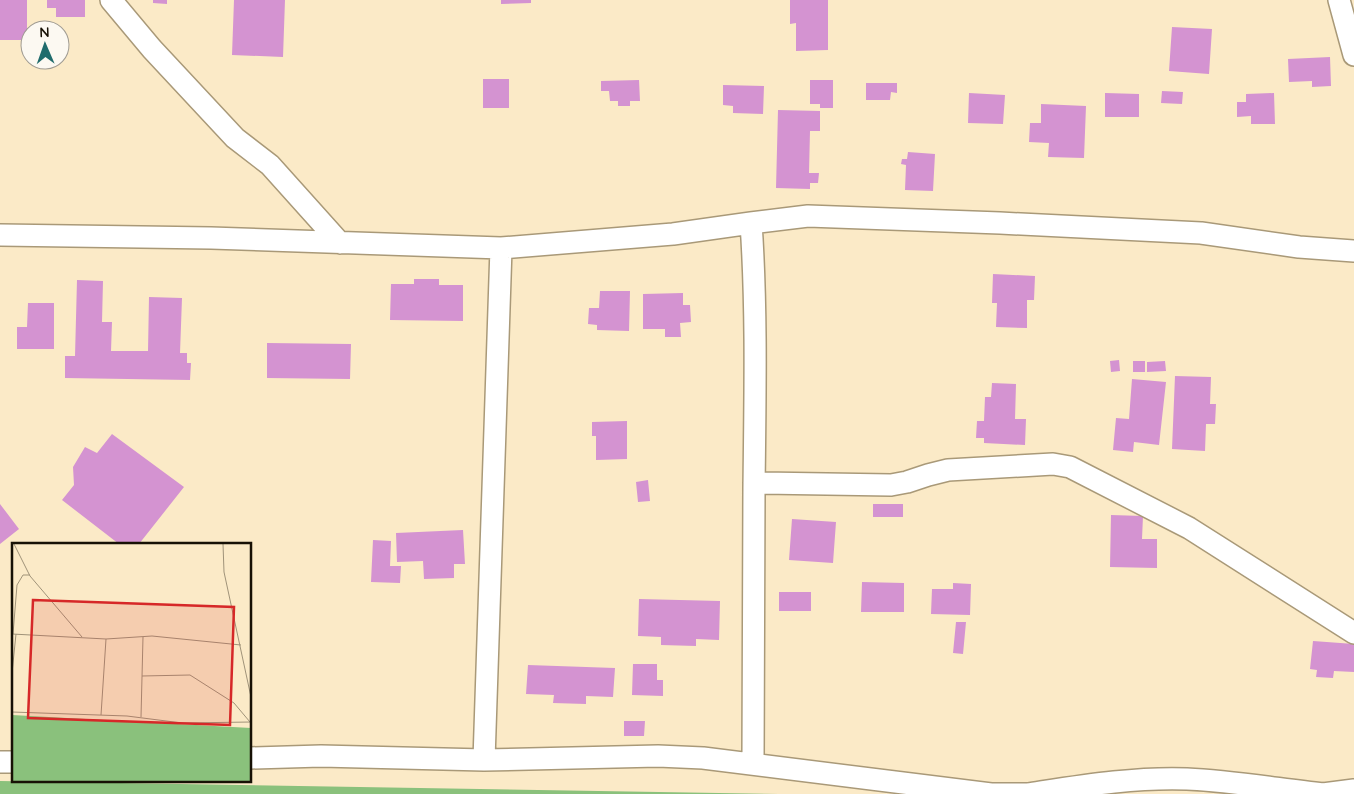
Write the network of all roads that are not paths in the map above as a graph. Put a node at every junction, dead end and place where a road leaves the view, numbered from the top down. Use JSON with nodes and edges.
{"nodes":[{"id":1,"x":111,"y":0,"type":"edge"},
{"id":2,"x":1339,"y":0,"type":"edge"},
{"id":3,"x":1354,"y":55,"type":"edge"},
{"id":4,"x":752,"y":223,"type":"junction"},
{"id":5,"x":0,"y":235,"type":"edge"},
{"id":6,"x":340,"y":242,"type":"junction"},
{"id":7,"x":501,"y":248,"type":"junction"},
{"id":8,"x":1354,"y":251,"type":"edge"},
{"id":9,"x":754,"y":483,"type":"junction"},
{"id":10,"x":1354,"y":633,"type":"edge"},
{"id":11,"x":251,"y":758,"type":"edge"},
{"id":12,"x":484,"y":760,"type":"junction"},
{"id":13,"x":753,"y":764,"type":"junction"},
{"id":14,"x":1354,"y":790,"type":"edge"},
{"id":15,"x":1028,"y":794,"type":"edge"},
{"id":16,"x":1323,"y":794,"type":"edge"}],
"edges":[{"from":1,"to":6,"type":"street"},
{"from":2,"to":3,"type":"street"},
{"from":4,"to":7,"type":"street"},
{"from":4,"to":8,"type":"street"},
{"from":4,"to":9,"type":"street"},
{"from":5,"to":6,"type":"street"},
{"from":6,"to":7,"type":"street"},
{"from":7,"to":12,"type":"street"},
{"from":9,"to":10,"type":"street"},
{"from":9,"to":13,"type":"street"},
{"from":11,"to":12,"type":"street"},
{"from":12,"to":13,"type":"street"},
{"from":13,"to":15,"type":"street"},
{"from":14,"to":16,"type":"street"},
{"from":15,"to":16,"type":"street"}]}
